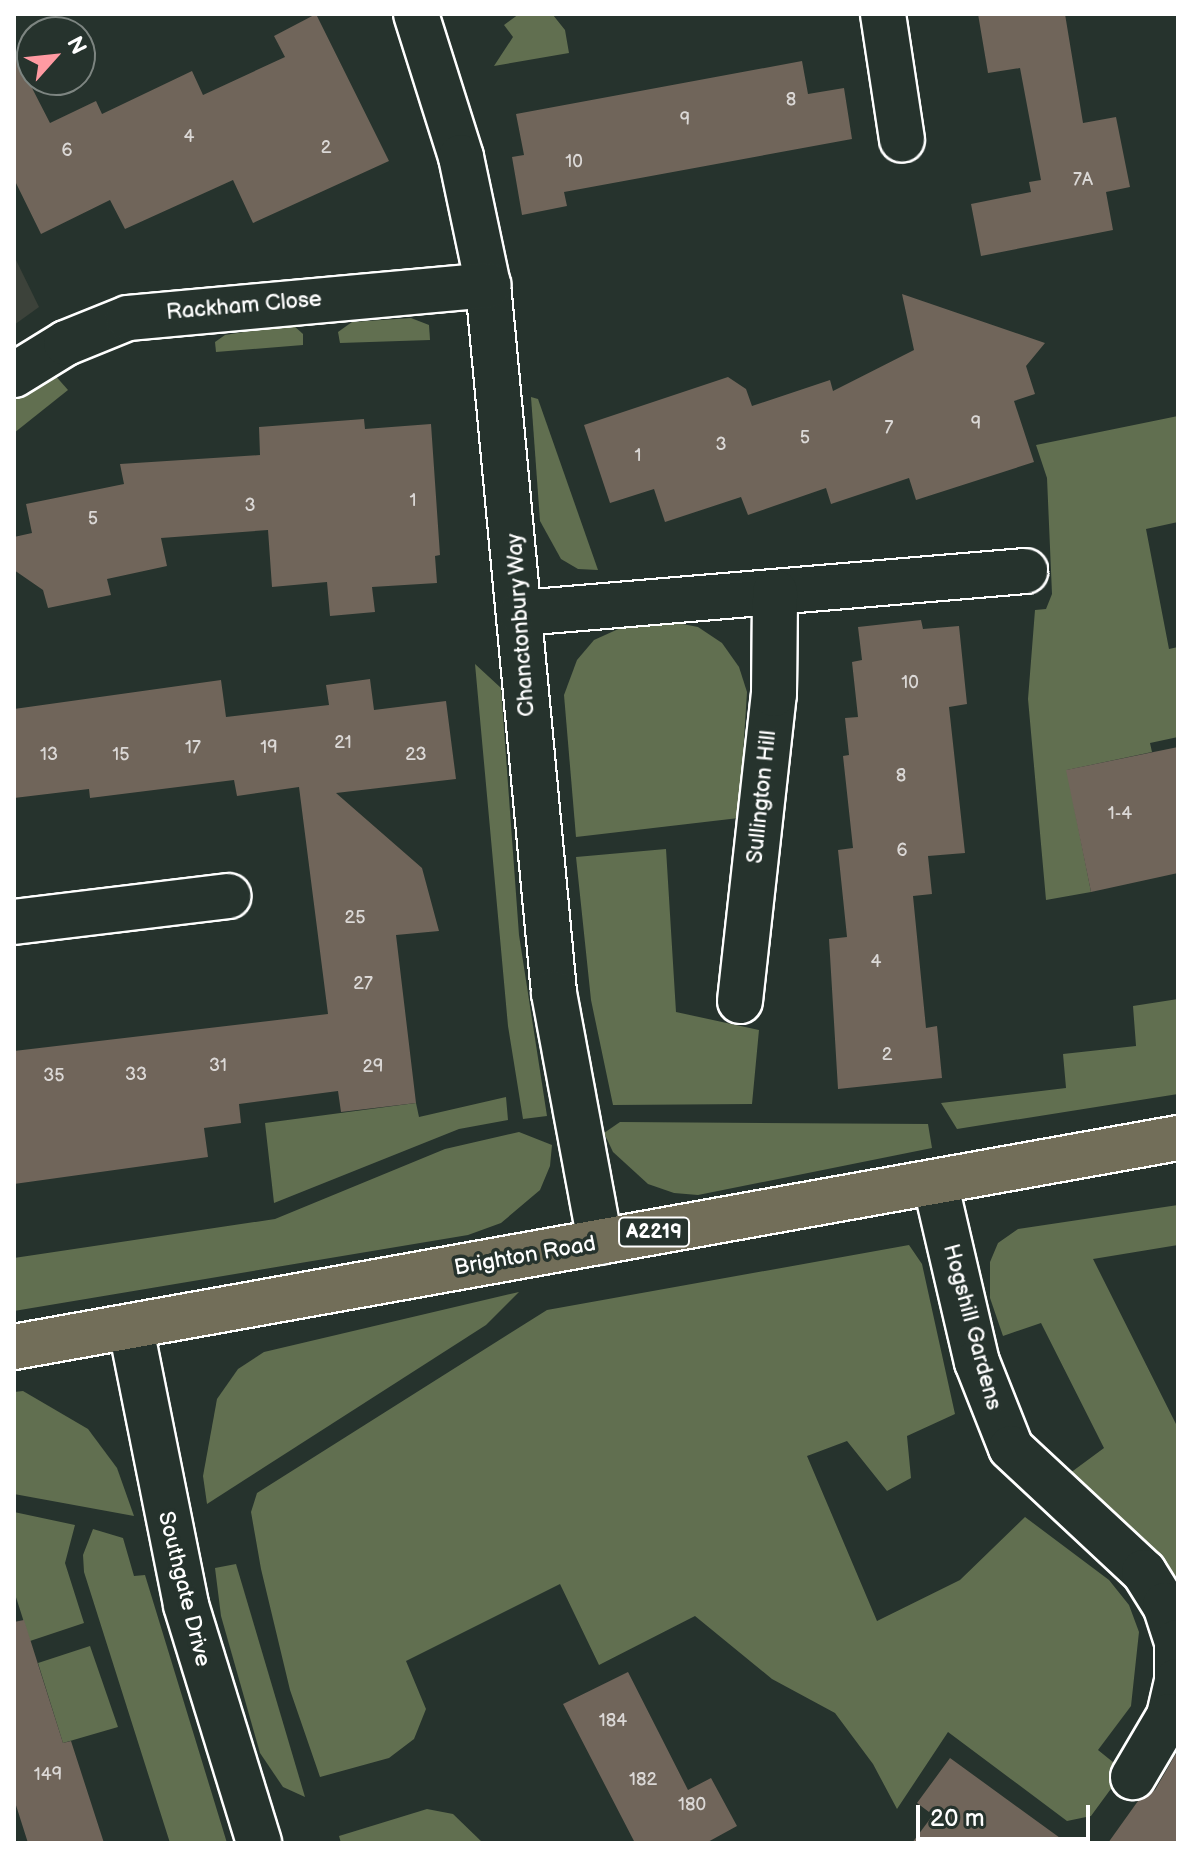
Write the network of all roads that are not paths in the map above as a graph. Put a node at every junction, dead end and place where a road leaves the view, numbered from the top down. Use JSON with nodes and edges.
{"nodes":[{"id":1,"x":883,"y":14,"type":"edge"},
{"id":2,"x":428,"y":18,"type":"edge"},
{"id":3,"x":902,"y":140,"type":"dead end"},
{"id":4,"x":488,"y":285,"type":"junction"},
{"id":5,"x":14,"y":375,"type":"edge"},
{"id":6,"x":1025,"y":571,"type":"dead end"},
{"id":7,"x":775,"y":592,"type":"junction"},
{"id":8,"x":521,"y":613,"type":"junction"},
{"id":9,"x":228,"y":896,"type":"dead end"},
{"id":10,"x":14,"y":922,"type":"edge"},
{"id":11,"x":740,"y":1001,"type":"dead end"},
{"id":12,"x":1178,"y":1138,"type":"edge"},
{"id":13,"x":935,"y":1182,"type":"junction"},
{"id":14,"x":600,"y":1242,"type":"junction"},
{"id":15,"x":131,"y":1329,"type":"junction"},
{"id":16,"x":14,"y":1347,"type":"edge"},
{"id":17,"x":1133,"y":1777,"type":"dead end"},
{"id":18,"x":259,"y":1843,"type":"edge"}],
"edges":[{"from":1,"to":3,"type":"street"},
{"from":2,"to":4,"type":"street","name":"Chanctonbury Way"},
{"from":4,"to":5,"type":"street","name":"Rackham Close"},
{"from":4,"to":8,"type":"street","name":"Chanctonbury Way"},
{"from":6,"to":7,"type":"street"},
{"from":7,"to":8,"type":"street"},
{"from":7,"to":11,"type":"street","name":"Sullington Hill"},
{"from":8,"to":14,"type":"street","name":"Chanctonbury Way"},
{"from":9,"to":10,"type":"street"},
{"from":12,"to":13,"type":"main road","name":"Brighton Road","number":"A2219"},
{"from":13,"to":14,"type":"main road","name":"Brighton Road","number":"A2219"},
{"from":13,"to":17,"type":"street","name":"Hogshill Gardens"},
{"from":14,"to":15,"type":"main road","name":"Brighton Road","number":"A2219"},
{"from":15,"to":16,"type":"main road","name":"Brighton Road","number":"A2219"},
{"from":15,"to":18,"type":"street","name":"Southgate Drive"}]}
